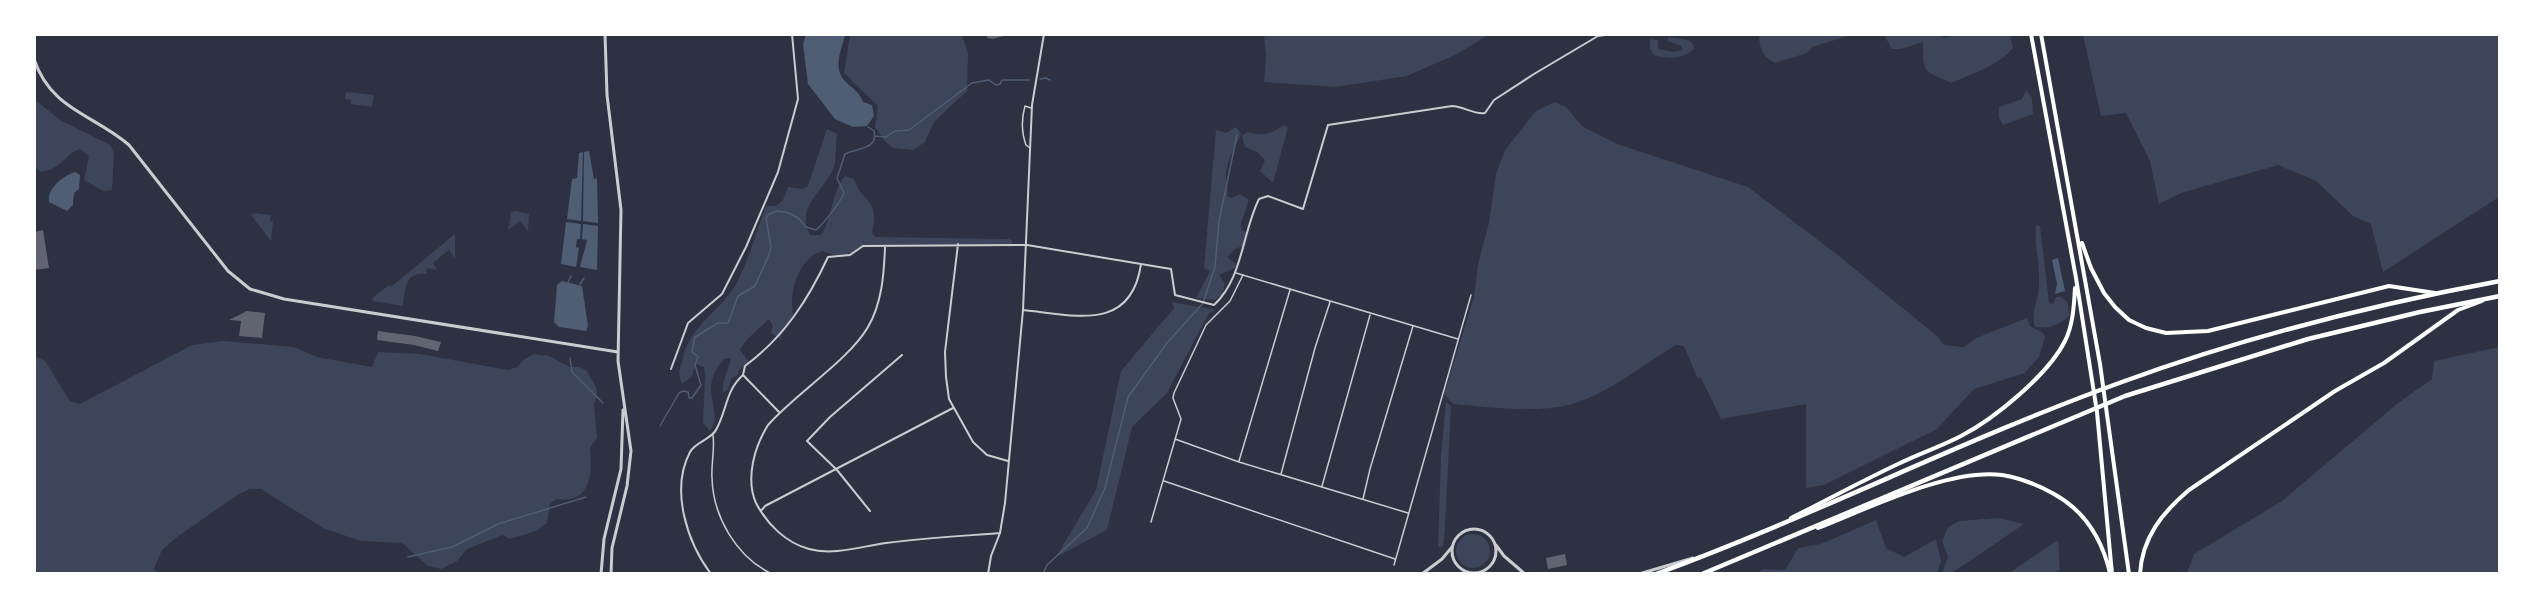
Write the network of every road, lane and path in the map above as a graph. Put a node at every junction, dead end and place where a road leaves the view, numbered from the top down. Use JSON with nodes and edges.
{"nodes":[{"id":1,"x":605,"y":34,"type":"edge"},
{"id":2,"x":792,"y":34,"type":"edge"},
{"id":3,"x":1044,"y":34,"type":"edge"},
{"id":4,"x":1612,"y":34,"type":"edge"},
{"id":5,"x":2031,"y":34,"type":"edge"},
{"id":6,"x":2041,"y":34,"type":"edge"},
{"id":7,"x":34,"y":59,"type":"edge"},
{"id":8,"x":1032,"y":106,"type":"junction"},
{"id":9,"x":1030,"y":148,"type":"junction"},
{"id":10,"x":2078,"y":231,"type":"junction"},
{"id":11,"x":958,"y":244,"type":"junction"},
{"id":12,"x":1027,"y":245,"type":"junction"},
{"id":13,"x":885,"y":246,"type":"junction"},
{"id":14,"x":1141,"y":264,"type":"junction"},
{"id":15,"x":1235,"y":273,"type":"junction"},
{"id":16,"x":1243,"y":275,"type":"junction"},
{"id":17,"x":2076,"y":278,"type":"junction"},
{"id":18,"x":2499,"y":281,"type":"edge"},
{"id":19,"x":1290,"y":289,"type":"junction"},
{"id":20,"x":2437,"y":293,"type":"junction"},
{"id":21,"x":1472,"y":295,"type":"dead end"},
{"id":22,"x":2499,"y":296,"type":"edge"},
{"id":23,"x":2488,"y":299,"type":"junction"},
{"id":24,"x":1330,"y":301,"type":"junction"},
{"id":25,"x":1023,"y":310,"type":"junction"},
{"id":26,"x":1371,"y":314,"type":"junction"},
{"id":27,"x":1413,"y":326,"type":"junction"},
{"id":28,"x":1459,"y":340,"type":"junction"},
{"id":29,"x":618,"y":352,"type":"junction"},
{"id":30,"x":902,"y":355,"type":"dead end"},
{"id":31,"x":671,"y":369,"type":"dead end"},
{"id":32,"x":743,"y":375,"type":"junction"},
{"id":33,"x":624,"y":405,"type":"junction"},
{"id":34,"x":953,"y":408,"type":"junction"},
{"id":35,"x":779,"y":412,"type":"junction"},
{"id":36,"x":712,"y":435,"type":"junction"},
{"id":37,"x":1175,"y":439,"type":"junction"},
{"id":38,"x":1009,"y":462,"type":"junction"},
{"id":39,"x":1239,"y":462,"type":"junction"},
{"id":40,"x":837,"y":470,"type":"junction"},
{"id":41,"x":1281,"y":474,"type":"junction"},
{"id":42,"x":1163,"y":480,"type":"junction"},
{"id":43,"x":1322,"y":487,"type":"junction"},
{"id":44,"x":1363,"y":500,"type":"junction"},
{"id":45,"x":760,"y":511,"type":"junction"},
{"id":46,"x":870,"y":511,"type":"dead end"},
{"id":47,"x":1408,"y":513,"type":"junction"},
{"id":48,"x":1151,"y":522,"type":"dead end"},
{"id":49,"x":1769,"y":529,"type":"junction"},
{"id":50,"x":1000,"y":533,"type":"junction"},
{"id":51,"x":1493,"y":542,"type":"junction"},
{"id":52,"x":1454,"y":543,"type":"junction"},
{"id":53,"x":1772,"y":545,"type":"junction"},
{"id":54,"x":1712,"y":552,"type":"junction"},
{"id":55,"x":1396,"y":559,"type":"junction"},
{"id":56,"x":1394,"y":565,"type":"dead end"},
{"id":57,"x":602,"y":573,"type":"edge"},
{"id":58,"x":611,"y":573,"type":"edge"},
{"id":59,"x":711,"y":573,"type":"edge"},
{"id":60,"x":772,"y":573,"type":"edge"},
{"id":61,"x":988,"y":573,"type":"edge"},
{"id":62,"x":1422,"y":573,"type":"edge"},
{"id":63,"x":1525,"y":573,"type":"edge"},
{"id":64,"x":1639,"y":573,"type":"edge"},
{"id":65,"x":1656,"y":573,"type":"edge"},
{"id":66,"x":1702,"y":573,"type":"edge"},
{"id":67,"x":2111,"y":573,"type":"edge"},
{"id":68,"x":2130,"y":573,"type":"edge"},
{"id":69,"x":2140,"y":573,"type":"edge"}],
"edges":[{"from":1,"to":29,"type":"street"},
{"from":2,"to":31,"type":"street"},
{"from":3,"to":8,"type":"street"},
{"from":4,"to":15,"type":"street"},
{"from":5,"to":17,"type":"main road"},
{"from":6,"to":10,"type":"main road"},
{"from":7,"to":29,"type":"street"},
{"from":8,"to":9,"type":"street"},
{"from":8,"to":9,"type":"lane"},
{"from":9,"to":12,"type":"street"},
{"from":10,"to":20,"type":"main road"},
{"from":10,"to":68,"type":"main road"},
{"from":11,"to":12,"type":"street"},
{"from":11,"to":13,"type":"street"},
{"from":11,"to":34,"type":"street"},
{"from":12,"to":14,"type":"street"},
{"from":12,"to":25,"type":"street"},
{"from":13,"to":32,"type":"street"},
{"from":13,"to":35,"type":"street"},
{"from":14,"to":15,"type":"street"},
{"from":14,"to":25,"type":"street"},
{"from":15,"to":16,"type":"lane"},
{"from":16,"to":19,"type":"lane"},
{"from":16,"to":37,"type":"lane"},
{"from":17,"to":49,"type":"main road"},
{"from":17,"to":67,"type":"main road"},
{"from":18,"to":20,"type":"highway"},
{"from":19,"to":24,"type":"lane"},
{"from":19,"to":39,"type":"lane"},
{"from":20,"to":49,"type":"highway"},
{"from":21,"to":28,"type":"lane"},
{"from":22,"to":23,"type":"highway"},
{"from":23,"to":53,"type":"highway"},
{"from":23,"to":69,"type":"main road"},
{"from":24,"to":26,"type":"lane"},
{"from":24,"to":41,"type":"lane"},
{"from":25,"to":38,"type":"street"},
{"from":26,"to":27,"type":"lane"},
{"from":26,"to":43,"type":"lane"},
{"from":27,"to":28,"type":"lane"},
{"from":27,"to":44,"type":"lane"},
{"from":28,"to":47,"type":"lane"},
{"from":29,"to":33,"type":"street"},
{"from":30,"to":40,"type":"street"},
{"from":32,"to":35,"type":"street"},
{"from":32,"to":36,"type":"street"},
{"from":33,"to":57,"type":"street"},
{"from":33,"to":58,"type":"street"},
{"from":34,"to":38,"type":"street"},
{"from":34,"to":40,"type":"street"},
{"from":35,"to":45,"type":"street"},
{"from":36,"to":59,"type":"street"},
{"from":36,"to":60,"type":"lane"},
{"from":37,"to":39,"type":"lane"},
{"from":37,"to":42,"type":"lane"},
{"from":38,"to":50,"type":"street"},
{"from":39,"to":41,"type":"lane"},
{"from":40,"to":45,"type":"street"},
{"from":40,"to":46,"type":"street"},
{"from":41,"to":43,"type":"lane"},
{"from":42,"to":48,"type":"lane"},
{"from":42,"to":55,"type":"lane"},
{"from":43,"to":44,"type":"lane"},
{"from":44,"to":47,"type":"lane"},
{"from":45,"to":50,"type":"street"},
{"from":47,"to":55,"type":"lane"},
{"from":49,"to":54,"type":"highway"},
{"from":50,"to":61,"type":"street"},
{"from":51,"to":52,"type":"street"},
{"from":51,"to":52,"type":"street"},
{"from":51,"to":63,"type":"street"},
{"from":52,"to":62,"type":"street"},
{"from":53,"to":66,"type":"highway"},
{"from":53,"to":67,"type":"main road"},
{"from":54,"to":64,"type":"street"},
{"from":54,"to":65,"type":"highway"},
{"from":55,"to":56,"type":"lane"}]}
